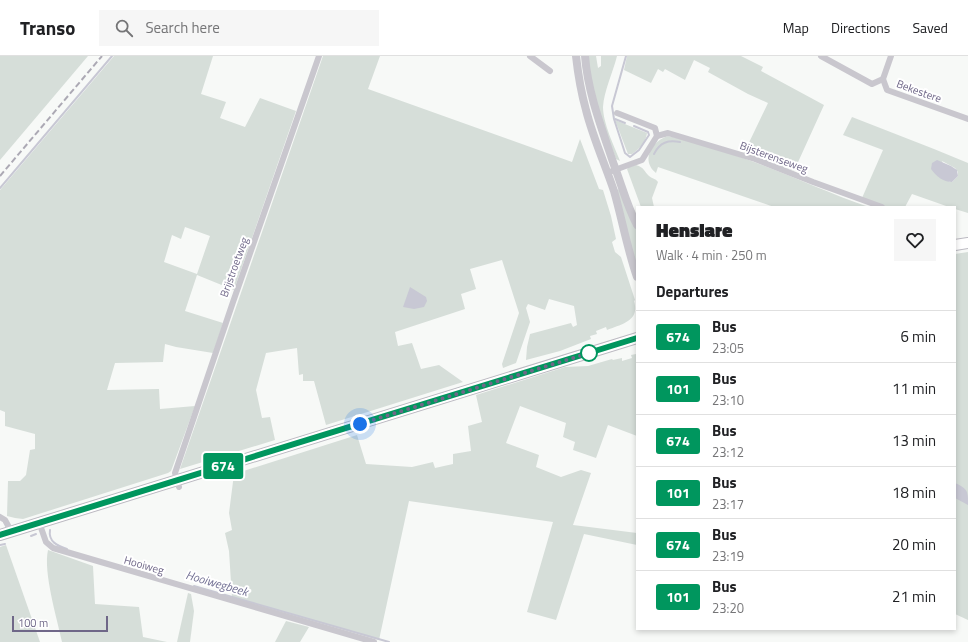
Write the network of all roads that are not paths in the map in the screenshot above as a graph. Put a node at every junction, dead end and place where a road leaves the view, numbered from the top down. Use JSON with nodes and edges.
{"nodes":[{"id":1,"x":319,"y":56,"type":"edge"},
{"id":2,"x":530,"y":56,"type":"edge"},
{"id":3,"x":576,"y":56,"type":"edge"},
{"id":4,"x":584,"y":56,"type":"edge"},
{"id":5,"x":821,"y":56,"type":"edge"},
{"id":6,"x":891,"y":56,"type":"edge"},
{"id":7,"x":550,"y":71,"type":"dead end"},
{"id":8,"x":883,"y":79,"type":"junction"},
{"id":9,"x":617,"y":114,"type":"dead end"},
{"id":10,"x":955,"y":115,"type":"junction"},
{"id":11,"x":968,"y":119,"type":"edge"},
{"id":12,"x":968,"y":124,"type":"edge"},
{"id":13,"x":657,"y":136,"type":"junction"},
{"id":14,"x":616,"y":170,"type":"junction"},
{"id":15,"x":607,"y":173,"type":"junction"},
{"id":16,"x":879,"y":206,"type":"edge"},
{"id":17,"x":636,"y":223,"type":"edge"},
{"id":18,"x":968,"y":243,"type":"edge"},
{"id":19,"x":956,"y":245,"type":"edge"},
{"id":20,"x":636,"y":274,"type":"edge"},
{"id":21,"x":636,"y":338,"type":"edge"},
{"id":22,"x":178,"y":483,"type":"junction"},
{"id":23,"x":0,"y":517,"type":"edge"},
{"id":24,"x":39,"y":522,"type":"junction"},
{"id":25,"x":11,"y":532,"type":"junction"},
{"id":26,"x":0,"y":535,"type":"edge"},
{"id":27,"x":374,"y":642,"type":"edge"}],
"edges":[{"from":1,"to":22,"type":"street","name":"Brijstroetweg"},
{"from":2,"to":7,"type":"street"},
{"from":3,"to":15,"type":"street"},
{"from":4,"to":14,"type":"street"},
{"from":5,"to":8,"type":"street","name":"Bekestere"},
{"from":6,"to":8,"type":"street","name":"Bekestere"},
{"from":8,"to":10,"type":"street","name":"Bekestere"},
{"from":9,"to":13,"type":"street"},
{"from":10,"to":11,"type":"street","name":"Bekestere"},
{"from":10,"to":12,"type":"street","name":"Bekestere"},
{"from":13,"to":14,"type":"street"},
{"from":13,"to":16,"type":"street","name":"Bijsterenseweg"},
{"from":14,"to":15,"type":"street"},
{"from":14,"to":17,"type":"street"},
{"from":15,"to":20,"type":"street"},
{"from":18,"to":19,"type":"main road"},
{"from":21,"to":22,"type":"main road"},
{"from":22,"to":24,"type":"main road"},
{"from":23,"to":25,"type":"street"},
{"from":24,"to":25,"type":"main road"},
{"from":24,"to":27,"type":"street","name":"Hooiweg"},
{"from":25,"to":26,"type":"main road"}]}
